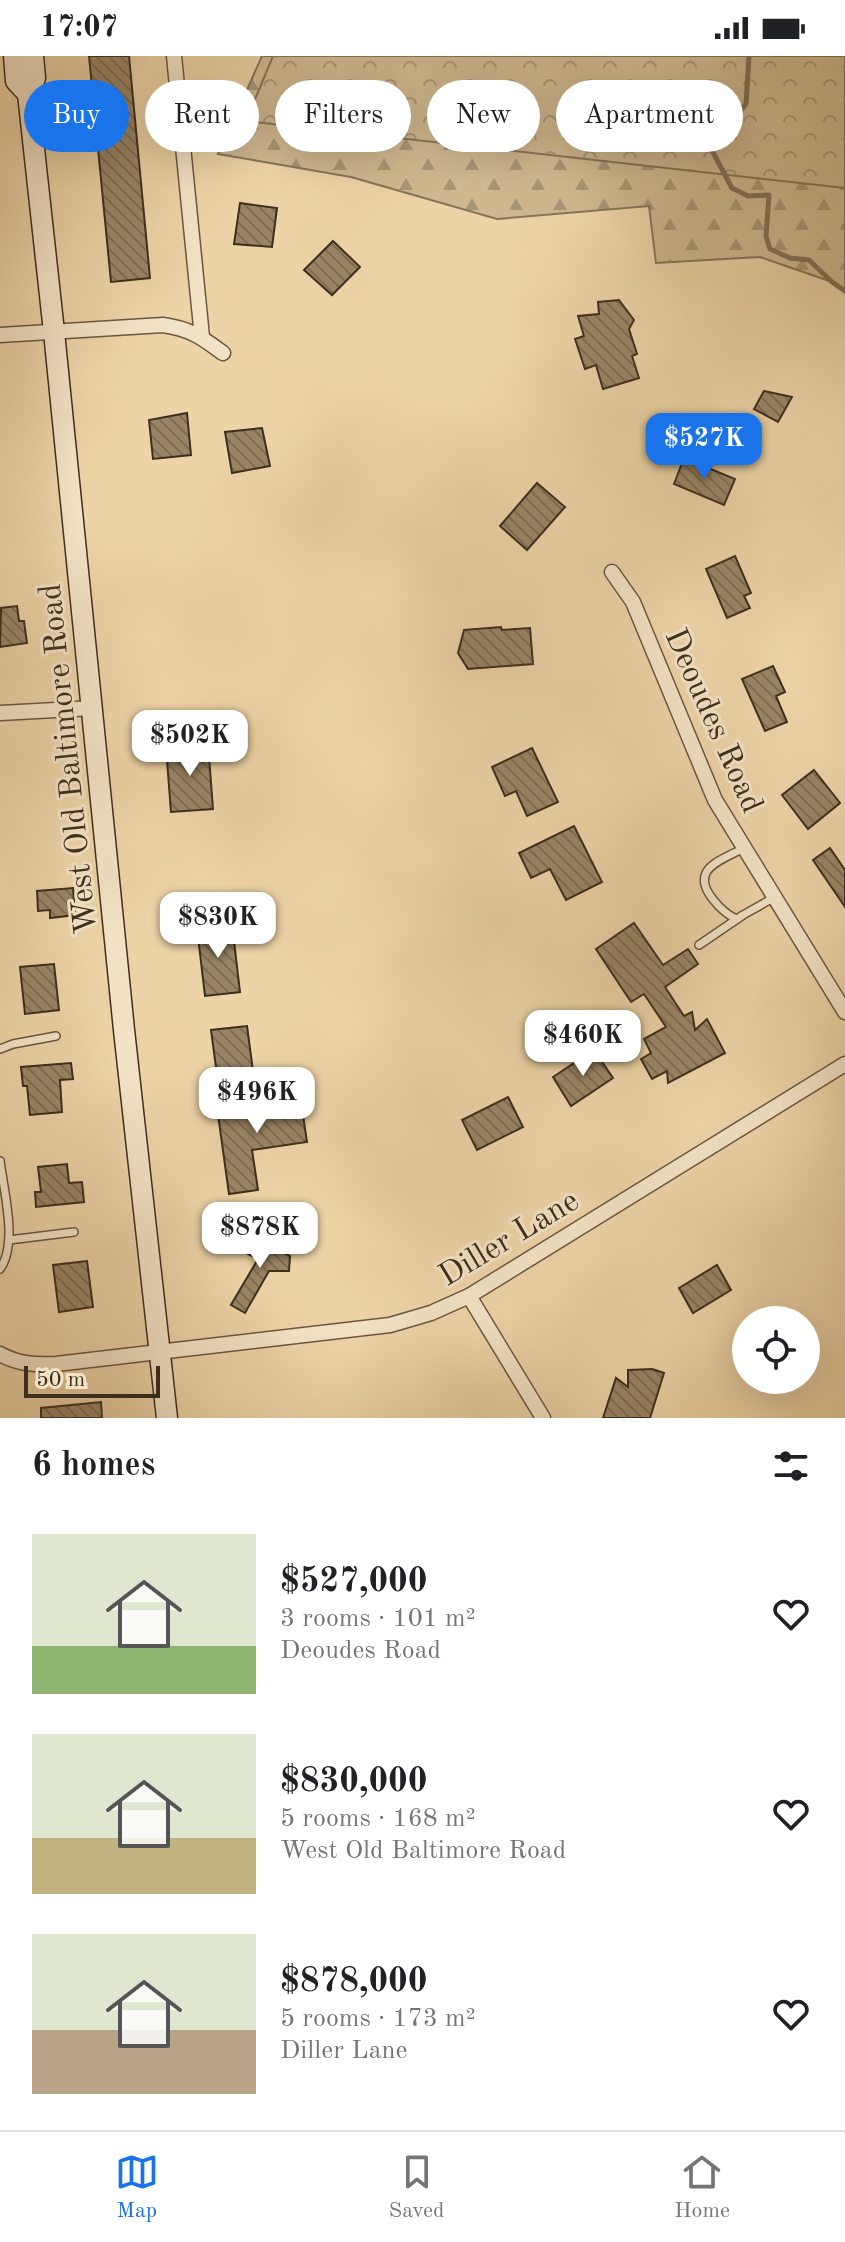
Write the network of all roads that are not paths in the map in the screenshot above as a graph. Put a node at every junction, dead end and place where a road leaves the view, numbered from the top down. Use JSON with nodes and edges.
{"nodes":[{"id":1,"x":14,"y":56,"type":"edge"},
{"id":2,"x":33,"y":56,"type":"edge"},
{"id":3,"x":174,"y":56,"type":"edge"},
{"id":4,"x":34,"y":80,"type":"edge"},
{"id":5,"x":24,"y":90,"type":"edge"},
{"id":6,"x":34,"y":152,"type":"edge"},
{"id":7,"x":54,"y":332,"type":"junction"},
{"id":8,"x":0,"y":335,"type":"edge"},
{"id":9,"x":202,"y":337,"type":"junction"},
{"id":10,"x":223,"y":353,"type":"dead end"},
{"id":11,"x":612,"y":572,"type":"dead end"},
{"id":12,"x":93,"y":708,"type":"junction"},
{"id":13,"x":0,"y":713,"type":"edge"},
{"id":14,"x":744,"y":848,"type":"junction"},
{"id":15,"x":775,"y":897,"type":"junction"},
{"id":16,"x":736,"y":919,"type":"junction"},
{"id":17,"x":699,"y":945,"type":"dead end"},
{"id":18,"x":845,"y":1012,"type":"edge"},
{"id":19,"x":56,"y":1036,"type":"dead end"},
{"id":20,"x":0,"y":1049,"type":"edge"},
{"id":21,"x":845,"y":1064,"type":"edge"},
{"id":22,"x":0,"y":1161,"type":"edge"},
{"id":23,"x":74,"y":1232,"type":"dead end"},
{"id":24,"x":9,"y":1240,"type":"junction"},
{"id":25,"x":0,"y":1269,"type":"edge"},
{"id":26,"x":469,"y":1296,"type":"junction"},
{"id":27,"x":160,"y":1352,"type":"junction"},
{"id":28,"x":0,"y":1354,"type":"edge"},
{"id":29,"x":167,"y":1418,"type":"edge"},
{"id":30,"x":543,"y":1418,"type":"edge"}],
"edges":[{"from":1,"to":5,"type":"street","name":"West Old Baltimore Road"},
{"from":2,"to":4,"type":"street","name":"West Old Baltimore Road"},
{"from":3,"to":9,"type":"street"},
{"from":6,"to":7,"type":"street","name":"West Old Baltimore Road"},
{"from":7,"to":8,"type":"street"},
{"from":7,"to":9,"type":"street"},
{"from":7,"to":12,"type":"street","name":"West Old Baltimore Road"},
{"from":9,"to":10,"type":"street"},
{"from":11,"to":14,"type":"street","name":"Deoudes Road"},
{"from":12,"to":13,"type":"street"},
{"from":12,"to":27,"type":"street","name":"West Old Baltimore Road"},
{"from":14,"to":15,"type":"street","name":"Deoudes Road"},
{"from":14,"to":16,"type":"lane"},
{"from":15,"to":16,"type":"lane"},
{"from":15,"to":18,"type":"street","name":"Deoudes Road"},
{"from":16,"to":17,"type":"lane"},
{"from":19,"to":20,"type":"lane"},
{"from":21,"to":26,"type":"street","name":"Diller Lane"},
{"from":22,"to":24,"type":"lane"},
{"from":23,"to":24,"type":"lane"},
{"from":24,"to":25,"type":"lane"},
{"from":26,"to":27,"type":"street","name":"Diller Lane"},
{"from":26,"to":30,"type":"street"},
{"from":27,"to":28,"type":"street","name":"Diller Lane"},
{"from":27,"to":29,"type":"street","name":"West Old Baltimore Road"}]}
